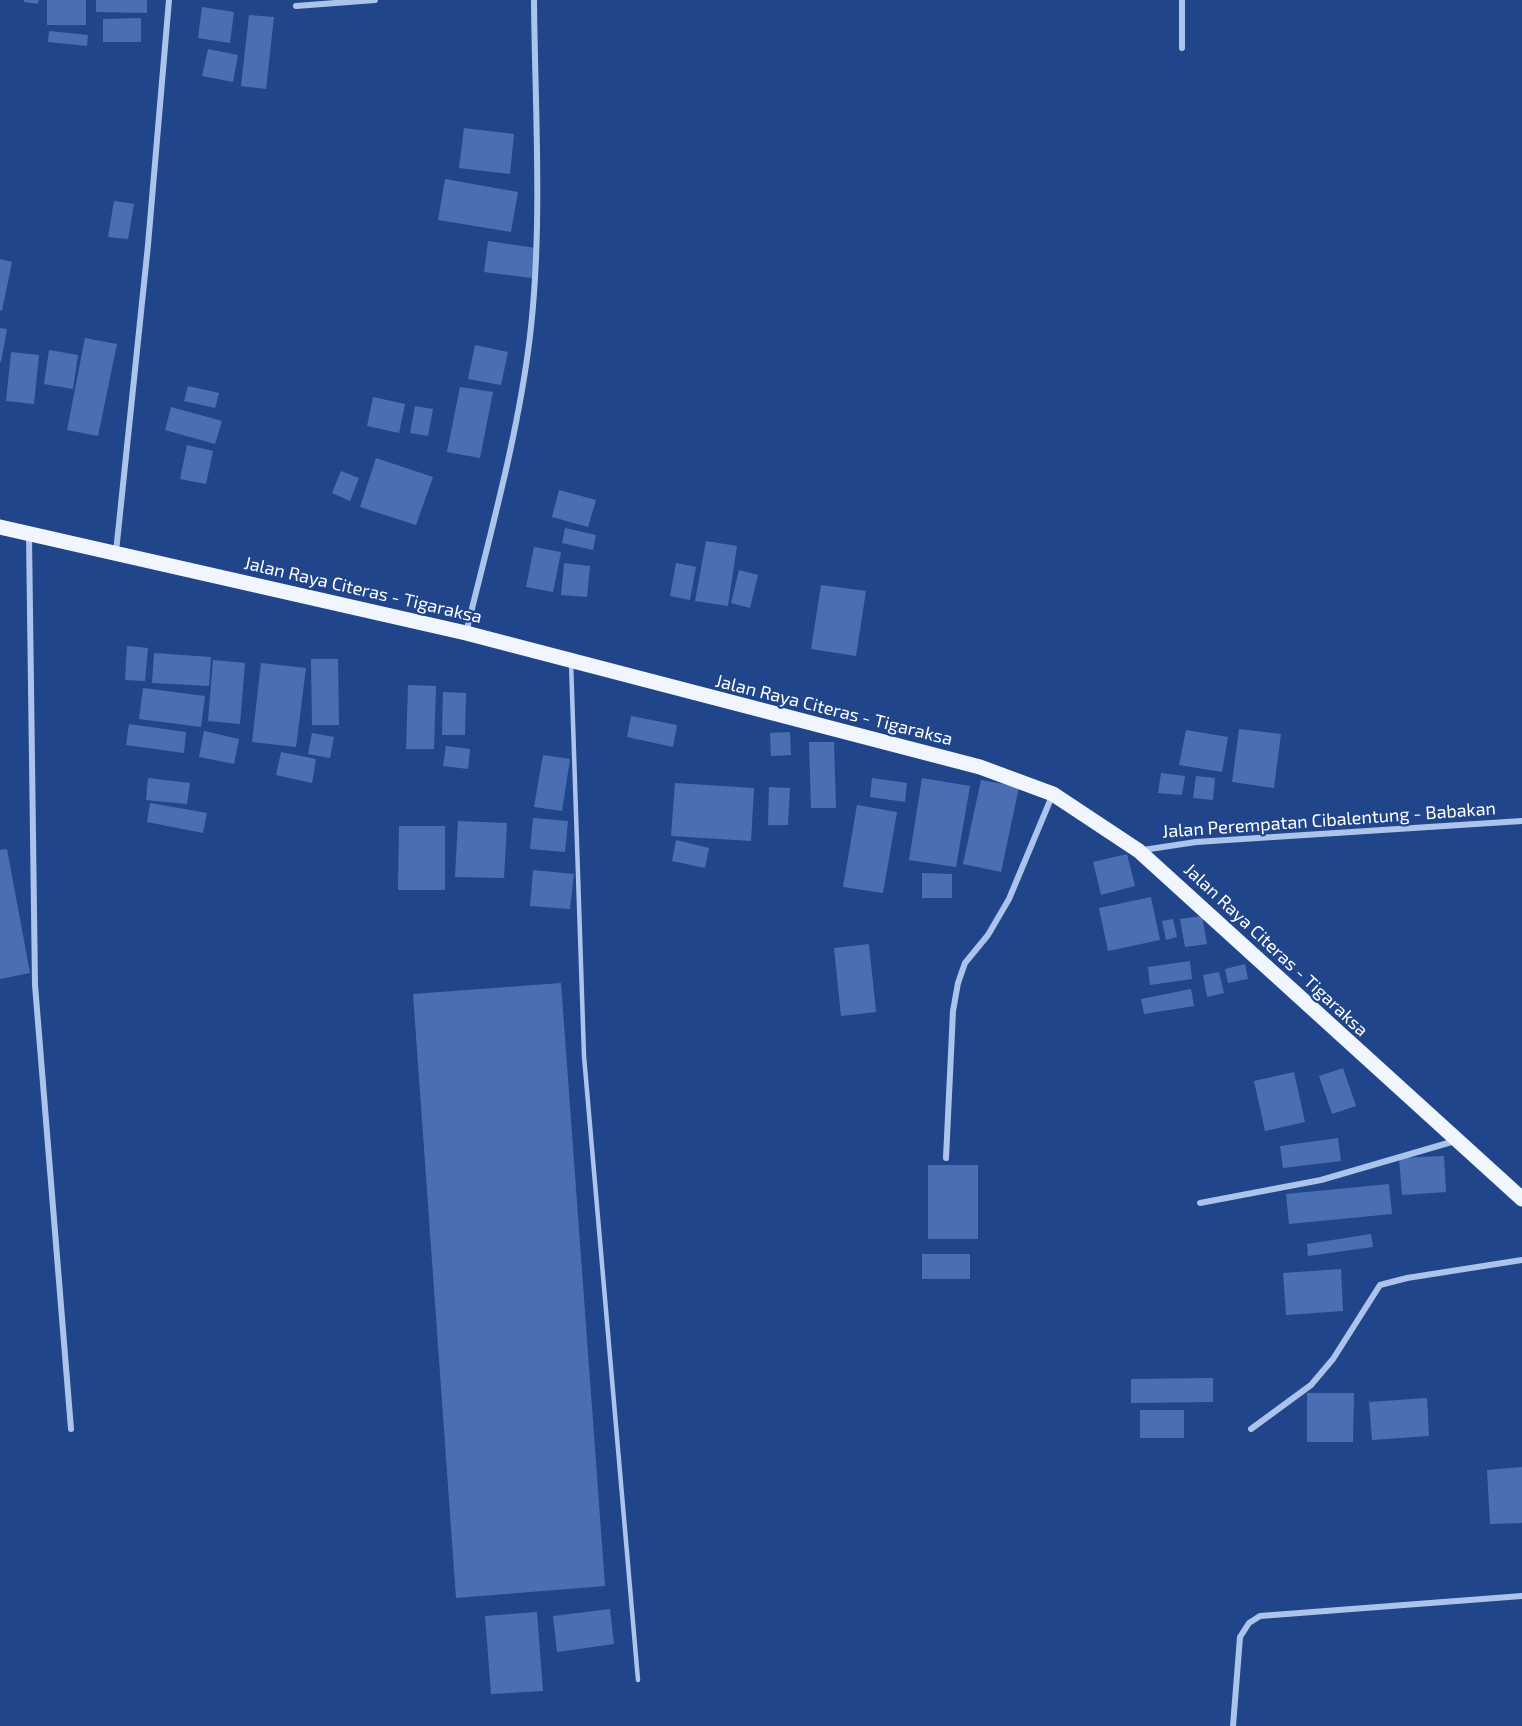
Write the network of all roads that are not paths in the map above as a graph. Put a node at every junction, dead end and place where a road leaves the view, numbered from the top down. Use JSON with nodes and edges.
{"nodes":[{"id":1,"x":169,"y":0,"type":"edge"},
{"id":2,"x":375,"y":0,"type":"edge"},
{"id":3,"x":534,"y":0,"type":"edge"},
{"id":4,"x":1182,"y":0,"type":"edge"},
{"id":5,"x":296,"y":6,"type":"dead end"},
{"id":6,"x":1182,"y":48,"type":"dead end"},
{"id":7,"x":0,"y":526,"type":"edge"},
{"id":8,"x":29,"y":535,"type":"junction"},
{"id":9,"x":116,"y":554,"type":"junction"},
{"id":10,"x":466,"y":633,"type":"junction"},
{"id":11,"x":572,"y":662,"type":"junction"},
{"id":12,"x":1053,"y":794,"type":"junction"},
{"id":13,"x":1522,"y":821,"type":"edge"},
{"id":14,"x":1139,"y":851,"type":"junction"},
{"id":15,"x":1455,"y":1140,"type":"junction"},
{"id":16,"x":946,"y":1158,"type":"dead end"},
{"id":17,"x":1522,"y":1199,"type":"edge"},
{"id":18,"x":1200,"y":1203,"type":"dead end"},
{"id":19,"x":1522,"y":1260,"type":"edge"},
{"id":20,"x":71,"y":1429,"type":"dead end"},
{"id":21,"x":1251,"y":1429,"type":"dead end"},
{"id":22,"x":1522,"y":1596,"type":"edge"},
{"id":23,"x":638,"y":1680,"type":"dead end"},
{"id":24,"x":1233,"y":1726,"type":"edge"}],
"edges":[{"from":1,"to":9,"type":"street"},
{"from":2,"to":5,"type":"street"},
{"from":3,"to":10,"type":"street"},
{"from":4,"to":6,"type":"street"},
{"from":7,"to":8,"type":"main road","name":"Jalan Raya Citeras - Tigaraksa"},
{"from":8,"to":9,"type":"main road","name":"Jalan Raya Citeras - Tigaraksa"},
{"from":8,"to":20,"type":"street"},
{"from":9,"to":10,"type":"main road","name":"Jalan Raya Citeras - Tigaraksa"},
{"from":10,"to":11,"type":"main road","name":"Jalan Raya Citeras - Tigaraksa"},
{"from":11,"to":12,"type":"main road","name":"Jalan Raya Citeras - Tigaraksa"},
{"from":11,"to":23,"type":"lane"},
{"from":12,"to":14,"type":"main road","name":"Jalan Raya Citeras - Tigaraksa"},
{"from":12,"to":16,"type":"street"},
{"from":13,"to":14,"type":"street","name":"Jalan Perempatan Cibalentung - Babakan"},
{"from":14,"to":15,"type":"main road","name":"Jalan Raya Citeras - Tigaraksa"},
{"from":15,"to":17,"type":"main road","name":"Jalan Raya Citeras - Tigaraksa"},
{"from":15,"to":18,"type":"street"},
{"from":19,"to":21,"type":"street"},
{"from":22,"to":24,"type":"street"}]}
